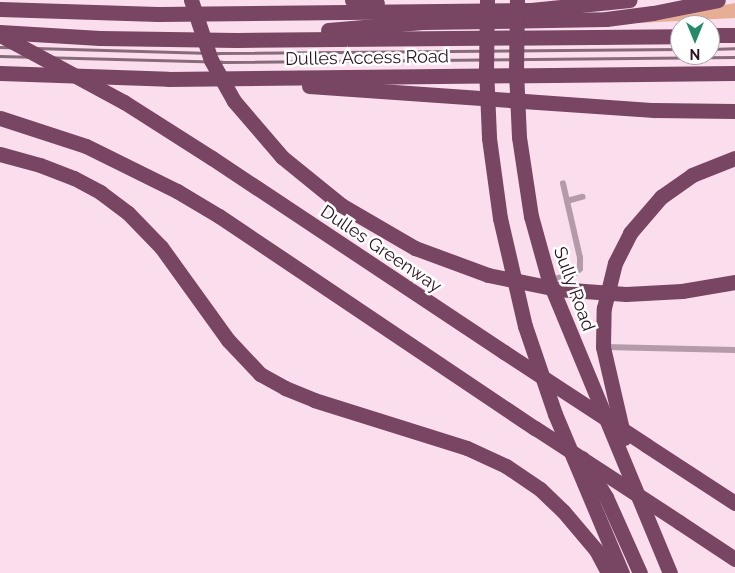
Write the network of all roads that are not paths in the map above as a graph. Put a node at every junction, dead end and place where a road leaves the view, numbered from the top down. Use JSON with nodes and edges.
{"nodes":[{"id":1,"x":191,"y":0,"type":"edge"},
{"id":2,"x":352,"y":0,"type":"edge"},
{"id":3,"x":487,"y":0,"type":"edge"},
{"id":4,"x":518,"y":0,"type":"edge"},
{"id":5,"x":629,"y":0,"type":"edge"},
{"id":6,"x":718,"y":0,"type":"edge"},
{"id":7,"x":477,"y":5,"type":"edge"},
{"id":8,"x":0,"y":9,"type":"edge"},
{"id":9,"x":486,"y":28,"type":"junction"},
{"id":10,"x":0,"y":34,"type":"edge"},
{"id":11,"x":720,"y":35,"type":"edge"},
{"id":12,"x":735,"y":35,"type":"edge"},
{"id":13,"x":670,"y":36,"type":"edge"},
{"id":14,"x":167,"y":39,"type":"junction"},
{"id":15,"x":0,"y":73,"type":"edge"},
{"id":16,"x":735,"y":73,"type":"edge"},
{"id":17,"x":205,"y":79,"type":"junction"},
{"id":18,"x":735,"y":111,"type":"edge"},
{"id":19,"x":0,"y":118,"type":"edge"},
{"id":20,"x":0,"y":154,"type":"edge"},
{"id":21,"x":735,"y":158,"type":"edge"},
{"id":22,"x":563,"y":184,"type":"dead end"},
{"id":23,"x":582,"y":197,"type":"dead end"},
{"id":24,"x":567,"y":201,"type":"junction"},
{"id":25,"x":549,"y":280,"type":"junction"},
{"id":26,"x":735,"y":282,"type":"edge"},
{"id":27,"x":603,"y":347,"type":"junction"},
{"id":28,"x":735,"y":350,"type":"edge"},
{"id":29,"x":556,"y":414,"type":"junction"},
{"id":30,"x":633,"y":484,"type":"junction"},
{"id":31,"x":735,"y":504,"type":"edge"},
{"id":32,"x":735,"y":558,"type":"edge"},
{"id":33,"x":608,"y":573,"type":"edge"},
{"id":34,"x":622,"y":573,"type":"edge"},
{"id":35,"x":640,"y":573,"type":"edge"},
{"id":36,"x":670,"y":573,"type":"edge"}],
"edges":[{"from":1,"to":26,"type":"highway","bridge":true},
{"from":2,"to":7,"type":"highway"},
{"from":3,"to":9,"type":"highway","bridge":true},
{"from":4,"to":25,"type":"highway","name":"Sully Road","bridge":true},
{"from":5,"to":7,"type":"highway"},
{"from":6,"to":14,"type":"highway"},
{"from":7,"to":8,"type":"highway"},
{"from":7,"to":9,"type":"highway","bridge":true},
{"from":9,"to":29,"type":"highway","bridge":true},
{"from":10,"to":14,"type":"highway","name":"Dulles Access Road"},
{"from":10,"to":31,"type":"highway","name":"Dulles Greenway","bridge":true},
{"from":11,"to":12,"type":"highway"},
{"from":13,"to":14,"type":"highway","name":"Dulles Access Road"},
{"from":15,"to":17,"type":"highway","name":"Dulles Access Road"},
{"from":16,"to":17,"type":"highway","name":"Dulles Access Road"},
{"from":17,"to":18,"type":"highway"},
{"from":19,"to":32,"type":"highway","bridge":true},
{"from":20,"to":33,"type":"highway"},
{"from":21,"to":27,"type":"highway"},
{"from":22,"to":24,"type":"lane"},
{"from":23,"to":24,"type":"lane"},
{"from":24,"to":25,"type":"lane"},
{"from":25,"to":30,"type":"highway","name":"Sully Road"},
{"from":27,"to":28,"type":"lane"},
{"from":27,"to":30,"type":"highway"},
{"from":29,"to":34,"type":"highway"},
{"from":29,"to":35,"type":"highway"},
{"from":30,"to":36,"type":"highway","name":"Sully Road"}]}
